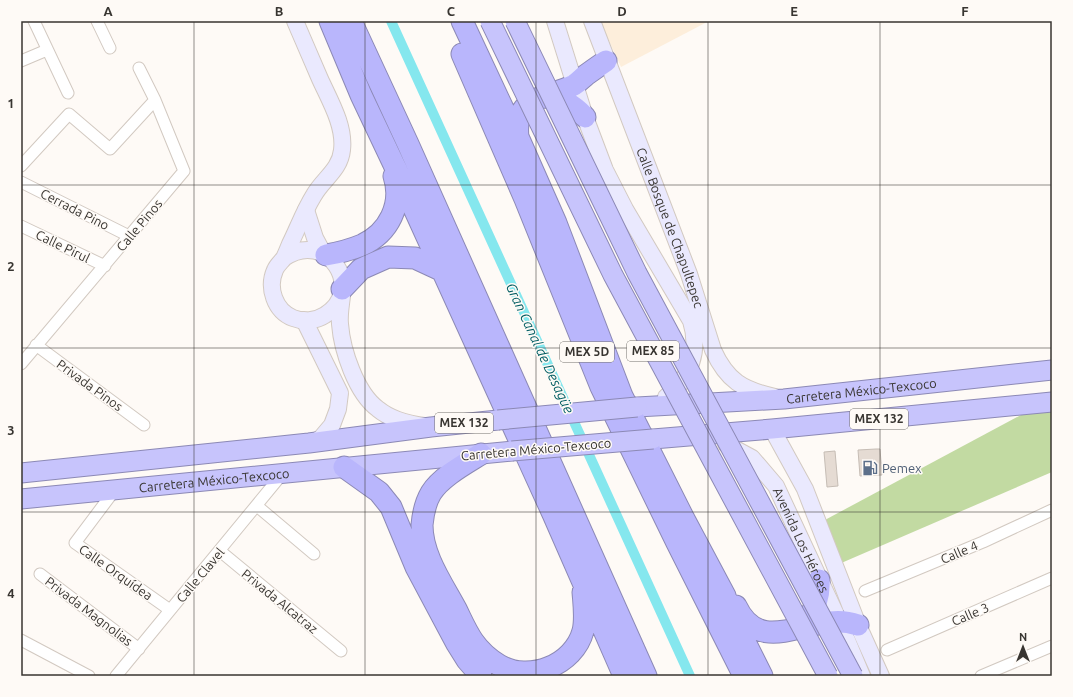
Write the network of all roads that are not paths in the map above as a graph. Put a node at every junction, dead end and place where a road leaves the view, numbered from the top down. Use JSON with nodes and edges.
{"nodes":[{"id":1,"x":34,"y":21,"type":"edge"},
{"id":2,"x":97,"y":21,"type":"edge"},
{"id":3,"x":295,"y":21,"type":"edge"},
{"id":4,"x":330,"y":21,"type":"edge"},
{"id":5,"x":351,"y":21,"type":"edge"},
{"id":6,"x":447,"y":21,"type":"edge"},
{"id":7,"x":462,"y":21,"type":"edge"},
{"id":8,"x":490,"y":21,"type":"edge"},
{"id":9,"x":515,"y":21,"type":"edge"},
{"id":10,"x":555,"y":21,"type":"edge"},
{"id":11,"x":592,"y":21,"type":"edge"},
{"id":12,"x":110,"y":48,"type":"dead end"},
{"id":13,"x":47,"y":50,"type":"junction"},
{"id":14,"x":606,"y":61,"type":"junction"},
{"id":15,"x":21,"y":62,"type":"edge"},
{"id":16,"x":139,"y":68,"type":"dead end"},
{"id":17,"x":575,"y":84,"type":"junction"},
{"id":18,"x":68,"y":93,"type":"dead end"},
{"id":19,"x":538,"y":97,"type":"junction"},
{"id":20,"x":155,"y":100,"type":"junction"},
{"id":21,"x":585,"y":117,"type":"junction"},
{"id":22,"x":518,"y":137,"type":"junction"},
{"id":23,"x":383,"y":144,"type":"junction"},
{"id":24,"x":23,"y":160,"type":"edge"},
{"id":25,"x":21,"y":182,"type":"edge"},
{"id":26,"x":306,"y":210,"type":"junction"},
{"id":27,"x":21,"y":226,"type":"edge"},
{"id":28,"x":129,"y":236,"type":"junction"},
{"id":29,"x":325,"y":254,"type":"junction"},
{"id":30,"x":284,"y":258,"type":"junction"},
{"id":31,"x":105,"y":266,"type":"junction"},
{"id":32,"x":443,"y":271,"type":"junction"},
{"id":33,"x":342,"y":290,"type":"junction"},
{"id":34,"x":304,"y":320,"type":"junction"},
{"id":35,"x":36,"y":346,"type":"junction"},
{"id":36,"x":23,"y":359,"type":"edge"},
{"id":37,"x":1052,"y":370,"type":"edge"},
{"id":38,"x":784,"y":399,"type":"junction"},
{"id":39,"x":1052,"y":402,"type":"edge"},
{"id":40,"x":642,"y":406,"type":"junction"},
{"id":41,"x":144,"y":425,"type":"dead end"},
{"id":42,"x":431,"y":427,"type":"junction"},
{"id":43,"x":772,"y":429,"type":"junction"},
{"id":44,"x":707,"y":434,"type":"junction"},
{"id":45,"x":314,"y":442,"type":"junction"},
{"id":46,"x":481,"y":454,"type":"junction"},
{"id":47,"x":344,"y":467,"type":"junction"},
{"id":48,"x":62,"y":469,"type":"junction"},
{"id":49,"x":21,"y":473,"type":"edge"},
{"id":50,"x":283,"y":473,"type":"junction"},
{"id":51,"x":21,"y":480,"type":"edge"},
{"id":52,"x":114,"y":491,"type":"junction"},
{"id":53,"x":21,"y":499,"type":"edge"},
{"id":54,"x":257,"y":506,"type":"junction"},
{"id":55,"x":1052,"y":510,"type":"edge"},
{"id":56,"x":220,"y":551,"type":"junction"},
{"id":57,"x":314,"y":554,"type":"dead end"},
{"id":58,"x":40,"y":574,"type":"dead end"},
{"id":59,"x":581,"y":576,"type":"junction"},
{"id":60,"x":1052,"y":578,"type":"edge"},
{"id":61,"x":819,"y":580,"type":"junction"},
{"id":62,"x":866,"y":591,"type":"dead end"},
{"id":63,"x":725,"y":596,"type":"junction"},
{"id":64,"x":170,"y":610,"type":"junction"},
{"id":65,"x":849,"y":623,"type":"junction"},
{"id":66,"x":794,"y":630,"type":"junction"},
{"id":67,"x":21,"y":640,"type":"edge"},
{"id":68,"x":1052,"y":646,"type":"edge"},
{"id":69,"x":139,"y":649,"type":"junction"},
{"id":70,"x":887,"y":650,"type":"dead end"},
{"id":71,"x":341,"y":651,"type":"dead end"},
{"id":72,"x":89,"y":676,"type":"edge"},
{"id":73,"x":116,"y":676,"type":"edge"},
{"id":74,"x":481,"y":676,"type":"edge"},
{"id":75,"x":624,"y":676,"type":"edge"},
{"id":76,"x":646,"y":676,"type":"edge"},
{"id":77,"x":744,"y":676,"type":"edge"},
{"id":78,"x":762,"y":676,"type":"edge"},
{"id":79,"x":828,"y":676,"type":"edge"},
{"id":80,"x":853,"y":676,"type":"edge"},
{"id":81,"x":862,"y":676,"type":"edge"},
{"id":82,"x":881,"y":676,"type":"edge"},
{"id":83,"x":981,"y":676,"type":"edge"}],
"edges":[{"from":1,"to":13,"type":"street"},
{"from":2,"to":12,"type":"street"},
{"from":3,"to":26,"type":"main road"},
{"from":4,"to":23,"type":"highway"},
{"from":5,"to":76,"type":"highway"},
{"from":6,"to":77,"type":"highway","number":"MEX 5D"},
{"from":7,"to":22,"type":"highway"},
{"from":8,"to":79,"type":"highway","number":"MEX 85","bridge":true},
{"from":9,"to":80,"type":"highway","number":"MEX 85","bridge":true},
{"from":10,"to":17,"type":"main road","name":"Calle Bosque de Chapultepec"},
{"from":11,"to":14,"type":"main road","name":"Calle Bosque de Chapultepec"},
{"from":13,"to":15,"type":"street"},
{"from":13,"to":18,"type":"street"},
{"from":14,"to":17,"type":"highway"},
{"from":14,"to":38,"type":"main road","name":"Calle Bosque de Chapultepec"},
{"from":16,"to":20,"type":"street","name":"Calle Pinos"},
{"from":17,"to":19,"type":"highway"},
{"from":17,"to":21,"type":"main road","name":"Calle Bosque de Chapultepec"},
{"from":19,"to":21,"type":"highway"},
{"from":19,"to":22,"type":"highway"},
{"from":20,"to":24,"type":"street"},
{"from":20,"to":28,"type":"street","name":"Calle Pinos"},
{"from":21,"to":40,"type":"main road","name":"Calle Bosque de Chapultepec"},
{"from":22,"to":63,"type":"highway"},
{"from":23,"to":29,"type":"highway"},
{"from":23,"to":32,"type":"highway"},
{"from":25,"to":28,"type":"street","name":"Cerrada Pino"},
{"from":26,"to":29,"type":"main road"},
{"from":26,"to":30,"type":"main road"},
{"from":27,"to":31,"type":"street","name":"Calle Pirul"},
{"from":28,"to":31,"type":"street","name":"Calle Pinos"},
{"from":29,"to":30,"type":"main road"},
{"from":29,"to":33,"type":"main road"},
{"from":30,"to":34,"type":"main road"},
{"from":31,"to":35,"type":"street","name":"Calle Pinos"},
{"from":32,"to":33,"type":"highway"},
{"from":32,"to":59,"type":"highway"},
{"from":33,"to":34,"type":"main road"},
{"from":33,"to":42,"type":"main road"},
{"from":34,"to":45,"type":"main road"},
{"from":35,"to":36,"type":"street","name":"Calle Pinos"},
{"from":35,"to":41,"type":"street","name":"Privada Pinos"},
{"from":37,"to":38,"type":"highway","name":"Carretera México-Texcoco","number":"MEX 132"},
{"from":38,"to":40,"type":"highway","name":"Carretera México-Texcoco","number":"MEX 132"},
{"from":39,"to":43,"type":"highway","name":"Carretera México-Texcoco","number":"MEX 132"},
{"from":40,"to":42,"type":"highway","name":"Carretera México-Texcoco","number":"MEX 132","bridge":true},
{"from":42,"to":45,"type":"highway","name":"Carretera México-Texcoco"},
{"from":43,"to":44,"type":"highway","name":"Carretera México-Texcoco","number":"MEX 132"},
{"from":43,"to":65,"type":"main road","name":"Avenida Los Héroes"},
{"from":44,"to":46,"type":"highway","name":"Carretera México-Texcoco","number":"MEX 132","bridge":true},
{"from":44,"to":61,"type":"main road","name":"Avenida Los Héroes"},
{"from":45,"to":48,"type":"highway","name":"Carretera México-Texcoco"},
{"from":46,"to":47,"type":"highway","name":"Carretera México-Texcoco"},
{"from":46,"to":59,"type":"highway"},
{"from":47,"to":50,"type":"highway","name":"Carretera México-Texcoco"},
{"from":47,"to":74,"type":"highway"},
{"from":48,"to":49,"type":"highway","name":"Carretera México-Texcoco"},
{"from":48,"to":51,"type":"highway"},
{"from":50,"to":52,"type":"highway","name":"Carretera México-Texcoco"},
{"from":50,"to":54,"type":"street","name":"Calle Clavel"},
{"from":52,"to":53,"type":"highway","name":"Carretera México-Texcoco"},
{"from":52,"to":64,"type":"street","name":"Calle Orquídea"},
{"from":54,"to":56,"type":"street","name":"Calle Clavel"},
{"from":54,"to":57,"type":"street"},
{"from":55,"to":62,"type":"street","name":"Calle 4"},
{"from":56,"to":64,"type":"street","name":"Calle Clavel"},
{"from":56,"to":71,"type":"street","name":"Privada Alcatraz"},
{"from":58,"to":69,"type":"street","name":"Privada Magnolias"},
{"from":59,"to":75,"type":"highway"},
{"from":60,"to":70,"type":"street","name":"Calle 3"},
{"from":61,"to":65,"type":"main road","name":"Avenida Los Héroes"},
{"from":61,"to":66,"type":"highway"},
{"from":63,"to":66,"type":"highway"},
{"from":63,"to":78,"type":"highway"},
{"from":64,"to":69,"type":"street","name":"Calle Clavel"},
{"from":65,"to":66,"type":"highway"},
{"from":65,"to":81,"type":"main road","name":"Avenida Los Héroes"},
{"from":65,"to":82,"type":"main road","name":"Avenida Los Héroes"},
{"from":67,"to":72,"type":"street"},
{"from":68,"to":83,"type":"street"},
{"from":69,"to":73,"type":"street","name":"Calle Clavel"}]}
